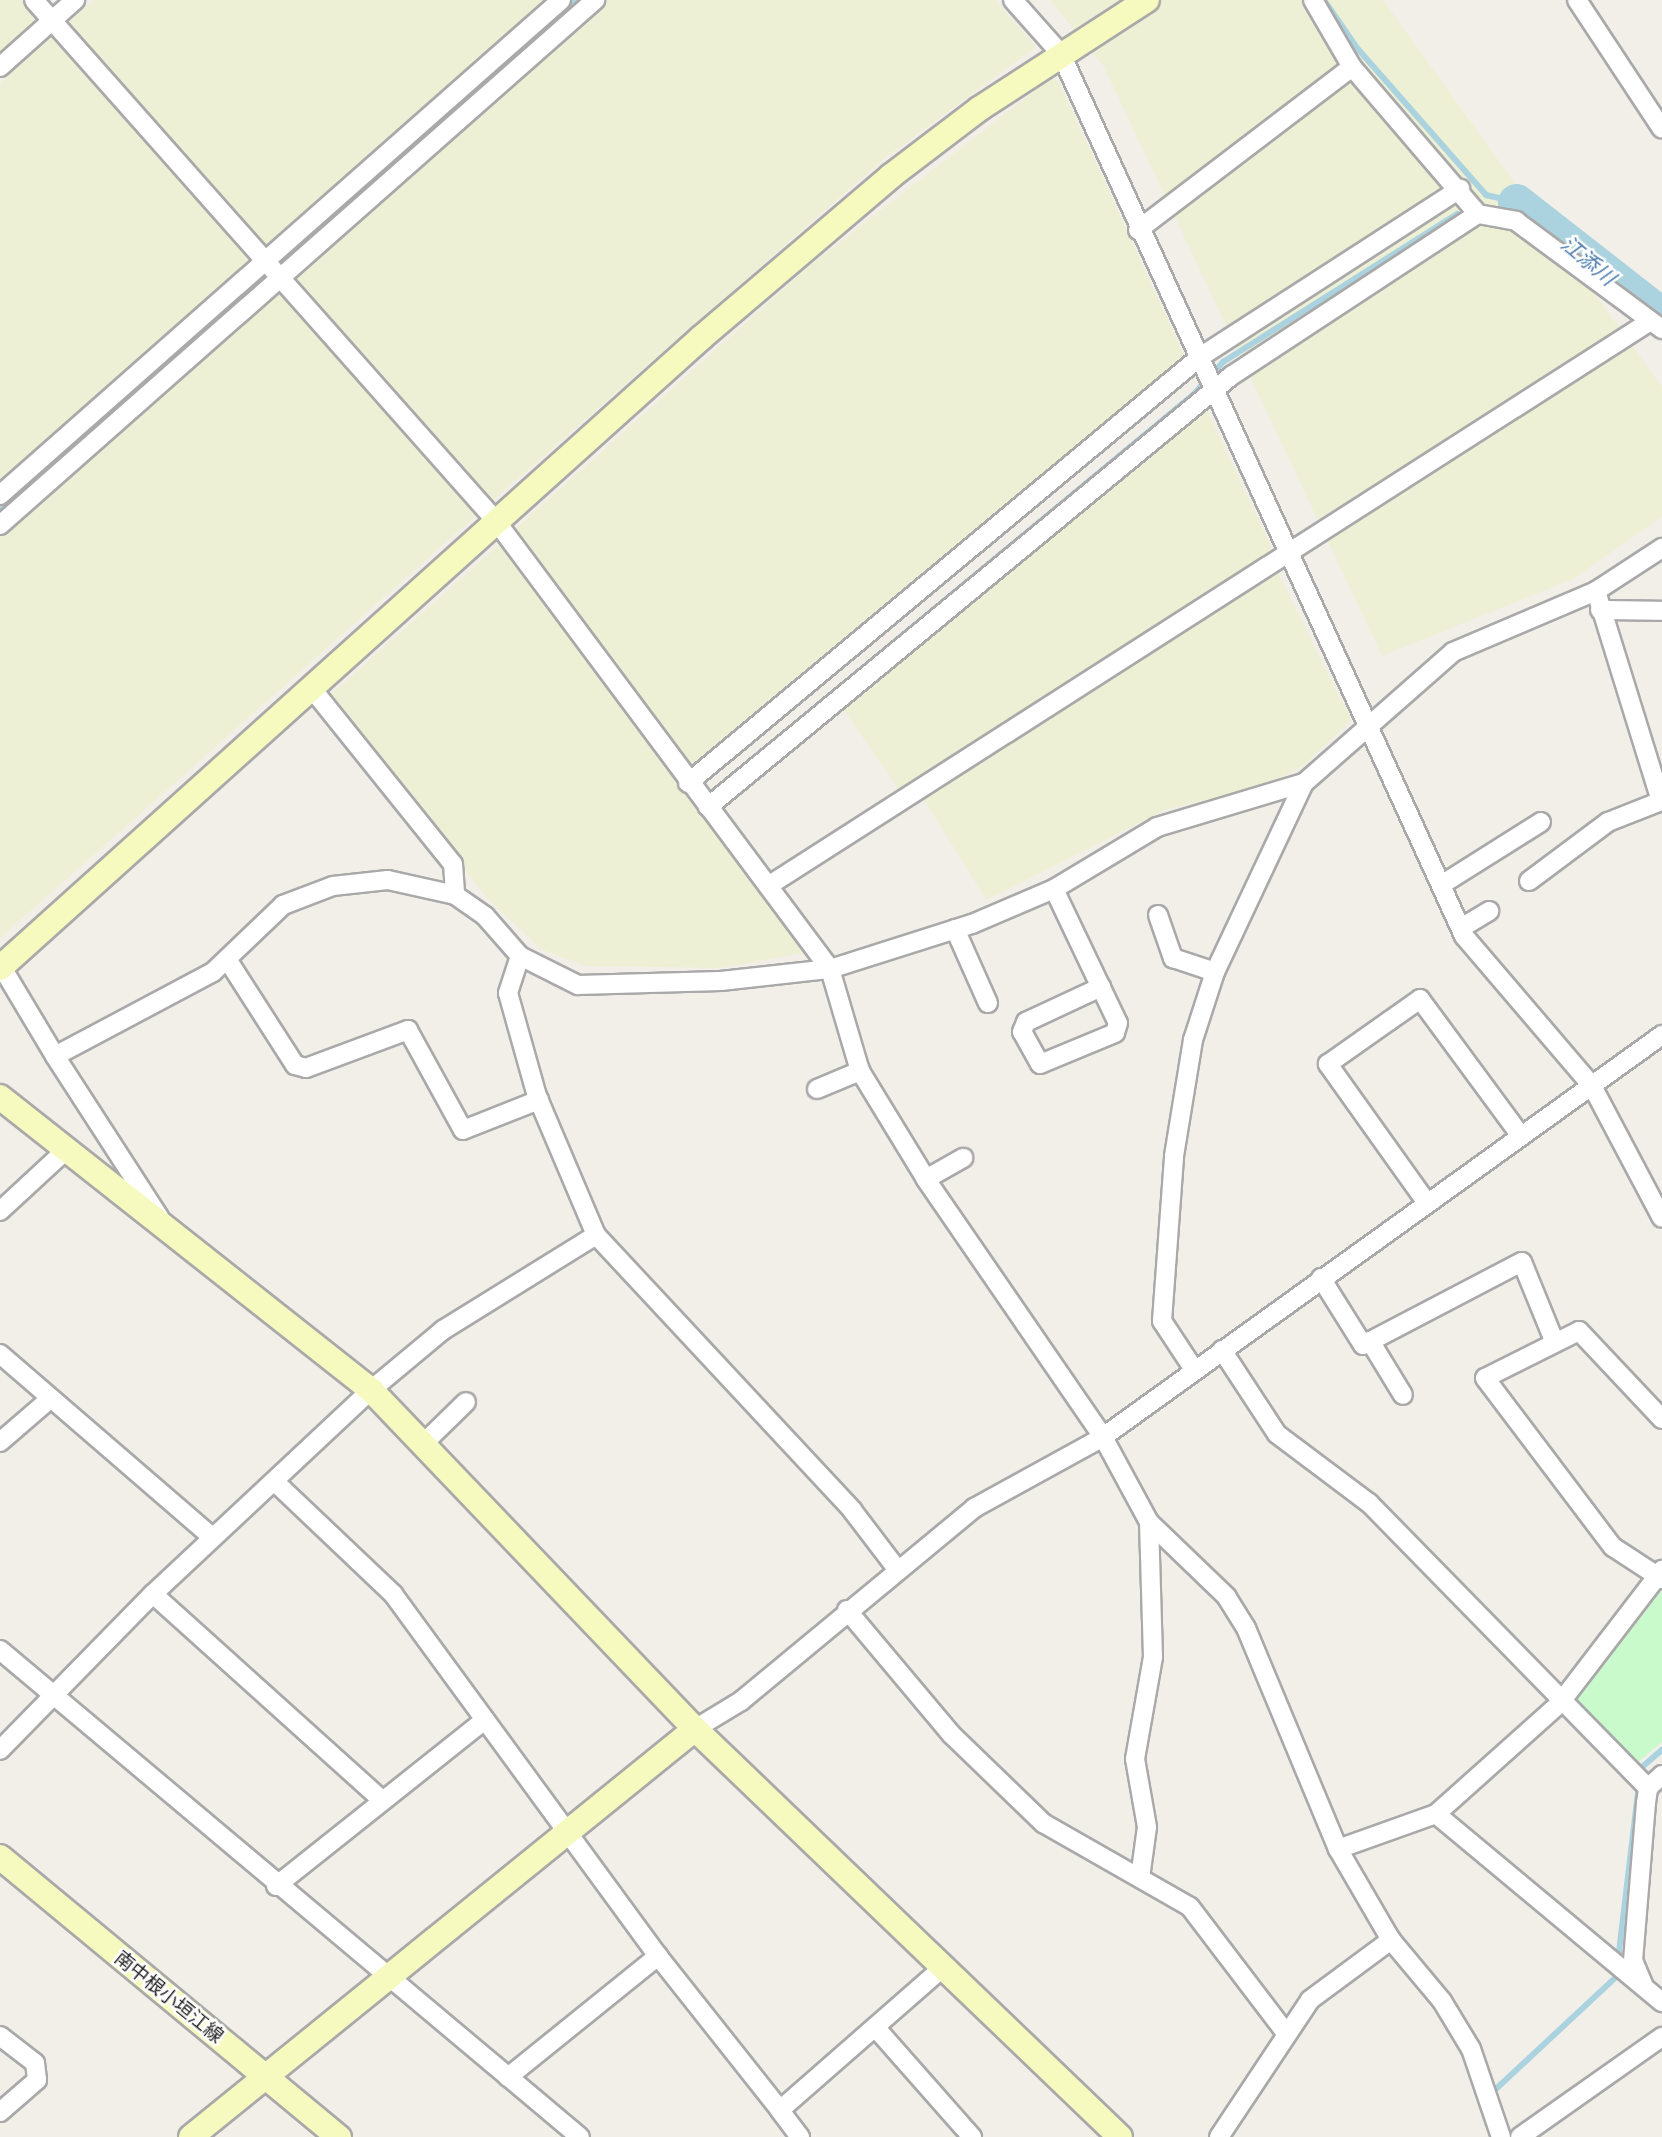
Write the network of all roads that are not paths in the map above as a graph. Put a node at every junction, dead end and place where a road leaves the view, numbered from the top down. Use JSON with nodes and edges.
{"nodes":[{"id":1,"x":34,"y":0,"type":"edge"},
{"id":2,"x":75,"y":0,"type":"edge"},
{"id":3,"x":561,"y":0,"type":"edge"},
{"id":4,"x":595,"y":0,"type":"edge"},
{"id":5,"x":1013,"y":0,"type":"edge"},
{"id":6,"x":1147,"y":0,"type":"edge"},
{"id":7,"x":1313,"y":0,"type":"edge"},
{"id":8,"x":1577,"y":0,"type":"edge"},
{"id":9,"x":52,"y":20,"type":"junction"},
{"id":10,"x":1061,"y":54,"type":"junction"},
{"id":11,"x":0,"y":67,"type":"edge"},
{"id":12,"x":1352,"y":67,"type":"junction"},
{"id":13,"x":1662,"y":129,"type":"edge"},
{"id":14,"x":1460,"y":189,"type":"junction"},
{"id":15,"x":1478,"y":214,"type":"junction"},
{"id":16,"x":1138,"y":230,"type":"junction"},
{"id":17,"x":265,"y":261,"type":"junction"},
{"id":18,"x":279,"y":277,"type":"junction"},
{"id":19,"x":1656,"y":326,"type":"edge"},
{"id":20,"x":1201,"y":361,"type":"junction"},
{"id":21,"x":1213,"y":392,"type":"junction"},
{"id":22,"x":0,"y":495,"type":"edge"},
{"id":23,"x":496,"y":521,"type":"junction"},
{"id":24,"x":0,"y":525,"type":"edge"},
{"id":25,"x":1662,"y":548,"type":"edge"},
{"id":26,"x":1288,"y":554,"type":"junction"},
{"id":27,"x":1596,"y":592,"type":"junction"},
{"id":28,"x":1600,"y":610,"type":"junction"},
{"id":29,"x":1662,"y":611,"type":"edge"},
{"id":30,"x":313,"y":690,"type":"junction"},
{"id":31,"x":1366,"y":728,"type":"junction"},
{"id":32,"x":688,"y":783,"type":"junction"},
{"id":33,"x":1304,"y":783,"type":"junction"},
{"id":34,"x":708,"y":807,"type":"junction"},
{"id":35,"x":1541,"y":822,"type":"dead end"},
{"id":36,"x":1529,"y":881,"type":"dead end"},
{"id":37,"x":768,"y":886,"type":"junction"},
{"id":38,"x":1441,"y":886,"type":"junction"},
{"id":39,"x":1055,"y":889,"type":"junction"},
{"id":40,"x":455,"y":895,"type":"junction"},
{"id":41,"x":1489,"y":911,"type":"dead end"},
{"id":42,"x":1158,"y":915,"type":"dead end"},
{"id":43,"x":1461,"y":928,"type":"junction"},
{"id":44,"x":955,"y":929,"type":"junction"},
{"id":45,"x":520,"y":956,"type":"junction"},
{"id":46,"x":227,"y":959,"type":"junction"},
{"id":47,"x":1,"y":966,"type":"edge"},
{"id":48,"x":830,"y":970,"type":"junction"},
{"id":49,"x":1215,"y":972,"type":"junction"},
{"id":50,"x":1101,"y":987,"type":"junction"},
{"id":51,"x":988,"y":1003,"type":"dead end"},
{"id":52,"x":1662,"y":1035,"type":"edge"},
{"id":53,"x":55,"y":1056,"type":"junction"},
{"id":54,"x":860,"y":1072,"type":"junction"},
{"id":55,"x":1592,"y":1086,"type":"junction"},
{"id":56,"x":817,"y":1089,"type":"dead end"},
{"id":57,"x":0,"y":1097,"type":"edge"},
{"id":58,"x":539,"y":1100,"type":"junction"},
{"id":59,"x":1521,"y":1136,"type":"junction"},
{"id":60,"x":66,"y":1150,"type":"junction"},
{"id":61,"x":963,"y":1158,"type":"dead end"},
{"id":62,"x":926,"y":1179,"type":"junction"},
{"id":63,"x":1427,"y":1203,"type":"junction"},
{"id":64,"x":0,"y":1211,"type":"edge"},
{"id":65,"x":1662,"y":1218,"type":"edge"},
{"id":66,"x":166,"y":1227,"type":"junction"},
{"id":67,"x":596,"y":1235,"type":"junction"},
{"id":68,"x":1321,"y":1278,"type":"junction"},
{"id":69,"x":1370,"y":1341,"type":"junction"},
{"id":70,"x":1555,"y":1343,"type":"junction"},
{"id":71,"x":1222,"y":1350,"type":"junction"},
{"id":72,"x":0,"y":1354,"type":"edge"},
{"id":73,"x":1193,"y":1368,"type":"junction"},
{"id":74,"x":371,"y":1390,"type":"junction"},
{"id":75,"x":1403,"y":1395,"type":"dead end"},
{"id":76,"x":51,"y":1398,"type":"junction"},
{"id":77,"x":466,"y":1402,"type":"dead end"},
{"id":78,"x":1662,"y":1419,"type":"edge"},
{"id":79,"x":1103,"y":1437,"type":"junction"},
{"id":80,"x":0,"y":1442,"type":"edge"},
{"id":81,"x":422,"y":1444,"type":"junction"},
{"id":82,"x":275,"y":1482,"type":"junction"},
{"id":83,"x":1149,"y":1522,"type":"junction"},
{"id":84,"x":212,"y":1538,"type":"junction"},
{"id":85,"x":897,"y":1569,"type":"junction"},
{"id":86,"x":1661,"y":1575,"type":"edge"},
{"id":87,"x":153,"y":1594,"type":"junction"},
{"id":88,"x":847,"y":1610,"type":"junction"},
{"id":89,"x":0,"y":1650,"type":"edge"},
{"id":90,"x":49,"y":1695,"type":"junction"},
{"id":91,"x":1560,"y":1703,"type":"junction"},
{"id":92,"x":485,"y":1720,"type":"junction"},
{"id":93,"x":695,"y":1729,"type":"junction"},
{"id":94,"x":0,"y":1750,"type":"edge"},
{"id":95,"x":1662,"y":1775,"type":"edge"},
{"id":96,"x":1647,"y":1788,"type":"junction"},
{"id":97,"x":381,"y":1799,"type":"junction"},
{"id":98,"x":1436,"y":1814,"type":"junction"},
{"id":99,"x":567,"y":1832,"type":"junction"},
{"id":100,"x":1338,"y":1849,"type":"junction"},
{"id":101,"x":0,"y":1857,"type":"edge"},
{"id":102,"x":1140,"y":1878,"type":"junction"},
{"id":103,"x":276,"y":1886,"type":"junction"},
{"id":104,"x":1391,"y":1940,"type":"junction"},
{"id":105,"x":658,"y":1956,"type":"junction"},
{"id":106,"x":940,"y":1970,"type":"junction"},
{"id":107,"x":386,"y":1977,"type":"junction"},
{"id":108,"x":1646,"y":1990,"type":"junction"},
{"id":109,"x":1662,"y":2002,"type":"edge"},
{"id":110,"x":875,"y":2027,"type":"junction"},
{"id":111,"x":1286,"y":2033,"type":"junction"},
{"id":112,"x":0,"y":2035,"type":"edge"},
{"id":113,"x":1662,"y":2037,"type":"edge"},
{"id":114,"x":264,"y":2075,"type":"junction"},
{"id":115,"x":508,"y":2077,"type":"junction"},
{"id":116,"x":780,"y":2110,"type":"junction"},
{"id":117,"x":0,"y":2112,"type":"edge"},
{"id":118,"x":191,"y":2137,"type":"edge"},
{"id":119,"x":339,"y":2137,"type":"edge"},
{"id":120,"x":580,"y":2137,"type":"edge"},
{"id":121,"x":800,"y":2137,"type":"edge"},
{"id":122,"x":972,"y":2137,"type":"edge"},
{"id":123,"x":1120,"y":2137,"type":"edge"},
{"id":124,"x":1219,"y":2137,"type":"edge"},
{"id":125,"x":1502,"y":2137,"type":"edge"},
{"id":126,"x":1520,"y":2137,"type":"edge"}],
"edges":[{"from":1,"to":9,"type":"street"},
{"from":2,"to":9,"type":"street"},
{"from":3,"to":17,"type":"street"},
{"from":4,"to":18,"type":"street"},
{"from":5,"to":10,"type":"street"},
{"from":6,"to":10,"type":"street"},
{"from":7,"to":12,"type":"street"},
{"from":8,"to":13,"type":"street"},
{"from":9,"to":11,"type":"street"},
{"from":9,"to":17,"type":"street"},
{"from":10,"to":16,"type":"street"},
{"from":10,"to":23,"type":"street"},
{"from":12,"to":14,"type":"street"},
{"from":12,"to":16,"type":"street"},
{"from":14,"to":15,"type":"street"},
{"from":14,"to":20,"type":"street"},
{"from":15,"to":19,"type":"street"},
{"from":15,"to":21,"type":"street"},
{"from":16,"to":20,"type":"street"},
{"from":17,"to":18,"type":"street"},
{"from":17,"to":22,"type":"street"},
{"from":18,"to":23,"type":"street"},
{"from":18,"to":24,"type":"street"},
{"from":19,"to":26,"type":"street"},
{"from":20,"to":21,"type":"street"},
{"from":20,"to":32,"type":"street"},
{"from":21,"to":26,"type":"street"},
{"from":21,"to":34,"type":"street"},
{"from":23,"to":30,"type":"street"},
{"from":23,"to":32,"type":"street"},
{"from":25,"to":27,"type":"street"},
{"from":26,"to":31,"type":"street"},
{"from":26,"to":37,"type":"street"},
{"from":27,"to":28,"type":"street"},
{"from":27,"to":31,"type":"street"},
{"from":28,"to":29,"type":"street"},
{"from":28,"to":36,"type":"street"},
{"from":30,"to":40,"type":"street"},
{"from":30,"to":47,"type":"street"},
{"from":31,"to":33,"type":"street"},
{"from":31,"to":38,"type":"street"},
{"from":32,"to":34,"type":"street"},
{"from":33,"to":39,"type":"street"},
{"from":33,"to":49,"type":"street"},
{"from":34,"to":37,"type":"street"},
{"from":35,"to":38,"type":"street"},
{"from":37,"to":48,"type":"street"},
{"from":38,"to":43,"type":"street"},
{"from":39,"to":44,"type":"street"},
{"from":39,"to":50,"type":"street"},
{"from":40,"to":45,"type":"street"},
{"from":40,"to":46,"type":"street"},
{"from":41,"to":43,"type":"street"},
{"from":42,"to":49,"type":"street"},
{"from":43,"to":55,"type":"street"},
{"from":44,"to":48,"type":"street"},
{"from":44,"to":51,"type":"street"},
{"from":45,"to":48,"type":"street"},
{"from":45,"to":58,"type":"street"},
{"from":46,"to":53,"type":"street"},
{"from":46,"to":58,"type":"street"},
{"from":47,"to":53,"type":"street"},
{"from":48,"to":54,"type":"street"},
{"from":49,"to":73,"type":"street"},
{"from":50,"to":50,"type":"street"},
{"from":52,"to":55,"type":"street"},
{"from":53,"to":66,"type":"street"},
{"from":54,"to":56,"type":"street"},
{"from":54,"to":62,"type":"street"},
{"from":55,"to":59,"type":"street"},
{"from":55,"to":65,"type":"street"},
{"from":57,"to":60,"type":"street"},
{"from":58,"to":67,"type":"street"},
{"from":59,"to":63,"type":"street"},
{"from":59,"to":63,"type":"street"},
{"from":60,"to":64,"type":"street"},
{"from":60,"to":66,"type":"street"},
{"from":61,"to":62,"type":"street"},
{"from":62,"to":79,"type":"street"},
{"from":63,"to":68,"type":"street"},
{"from":66,"to":74,"type":"street"},
{"from":67,"to":74,"type":"street"},
{"from":67,"to":85,"type":"street"},
{"from":68,"to":69,"type":"street"},
{"from":68,"to":71,"type":"street"},
{"from":69,"to":70,"type":"street"},
{"from":69,"to":75,"type":"street"},
{"from":70,"to":78,"type":"street"},
{"from":70,"to":86,"type":"street"},
{"from":71,"to":73,"type":"street"},
{"from":71,"to":91,"type":"street"},
{"from":72,"to":76,"type":"street"},
{"from":73,"to":79,"type":"street"},
{"from":74,"to":81,"type":"street"},
{"from":74,"to":82,"type":"street"},
{"from":76,"to":80,"type":"street"},
{"from":76,"to":84,"type":"street"},
{"from":77,"to":81,"type":"street"},
{"from":79,"to":83,"type":"street"},
{"from":79,"to":85,"type":"street"},
{"from":81,"to":93,"type":"street"},
{"from":82,"to":84,"type":"street"},
{"from":82,"to":92,"type":"street"},
{"from":83,"to":100,"type":"street"},
{"from":83,"to":102,"type":"street"},
{"from":84,"to":87,"type":"street"},
{"from":85,"to":88,"type":"street"},
{"from":86,"to":91,"type":"street"},
{"from":87,"to":90,"type":"street"},
{"from":87,"to":97,"type":"street"},
{"from":88,"to":93,"type":"street"},
{"from":88,"to":102,"type":"street"},
{"from":89,"to":90,"type":"street"},
{"from":90,"to":94,"type":"street"},
{"from":90,"to":103,"type":"street"},
{"from":91,"to":96,"type":"street"},
{"from":91,"to":98,"type":"street"},
{"from":92,"to":97,"type":"street"},
{"from":92,"to":99,"type":"street"},
{"from":93,"to":99,"type":"street"},
{"from":93,"to":106,"type":"street"},
{"from":95,"to":96,"type":"street"},
{"from":96,"to":108,"type":"street"},
{"from":97,"to":103,"type":"street"},
{"from":98,"to":100,"type":"street"},
{"from":98,"to":108,"type":"street"},
{"from":99,"to":105,"type":"street"},
{"from":99,"to":107,"type":"street"},
{"from":100,"to":104,"type":"street"},
{"from":101,"to":114,"type":"street","name":"南中根小垣江線"},
{"from":102,"to":111,"type":"street"},
{"from":103,"to":107,"type":"street"},
{"from":104,"to":111,"type":"street"},
{"from":104,"to":125,"type":"street"},
{"from":105,"to":115,"type":"street"},
{"from":105,"to":116,"type":"street"},
{"from":106,"to":110,"type":"street"},
{"from":106,"to":123,"type":"street"},
{"from":107,"to":114,"type":"street"},
{"from":107,"to":115,"type":"street"},
{"from":108,"to":109,"type":"street"},
{"from":110,"to":116,"type":"street"},
{"from":110,"to":122,"type":"street"},
{"from":111,"to":124,"type":"street"},
{"from":112,"to":117,"type":"street"},
{"from":113,"to":126,"type":"street"},
{"from":114,"to":118,"type":"street"},
{"from":114,"to":119,"type":"street","name":"南中根小垣江線"},
{"from":115,"to":120,"type":"street"},
{"from":116,"to":121,"type":"street"}]}
